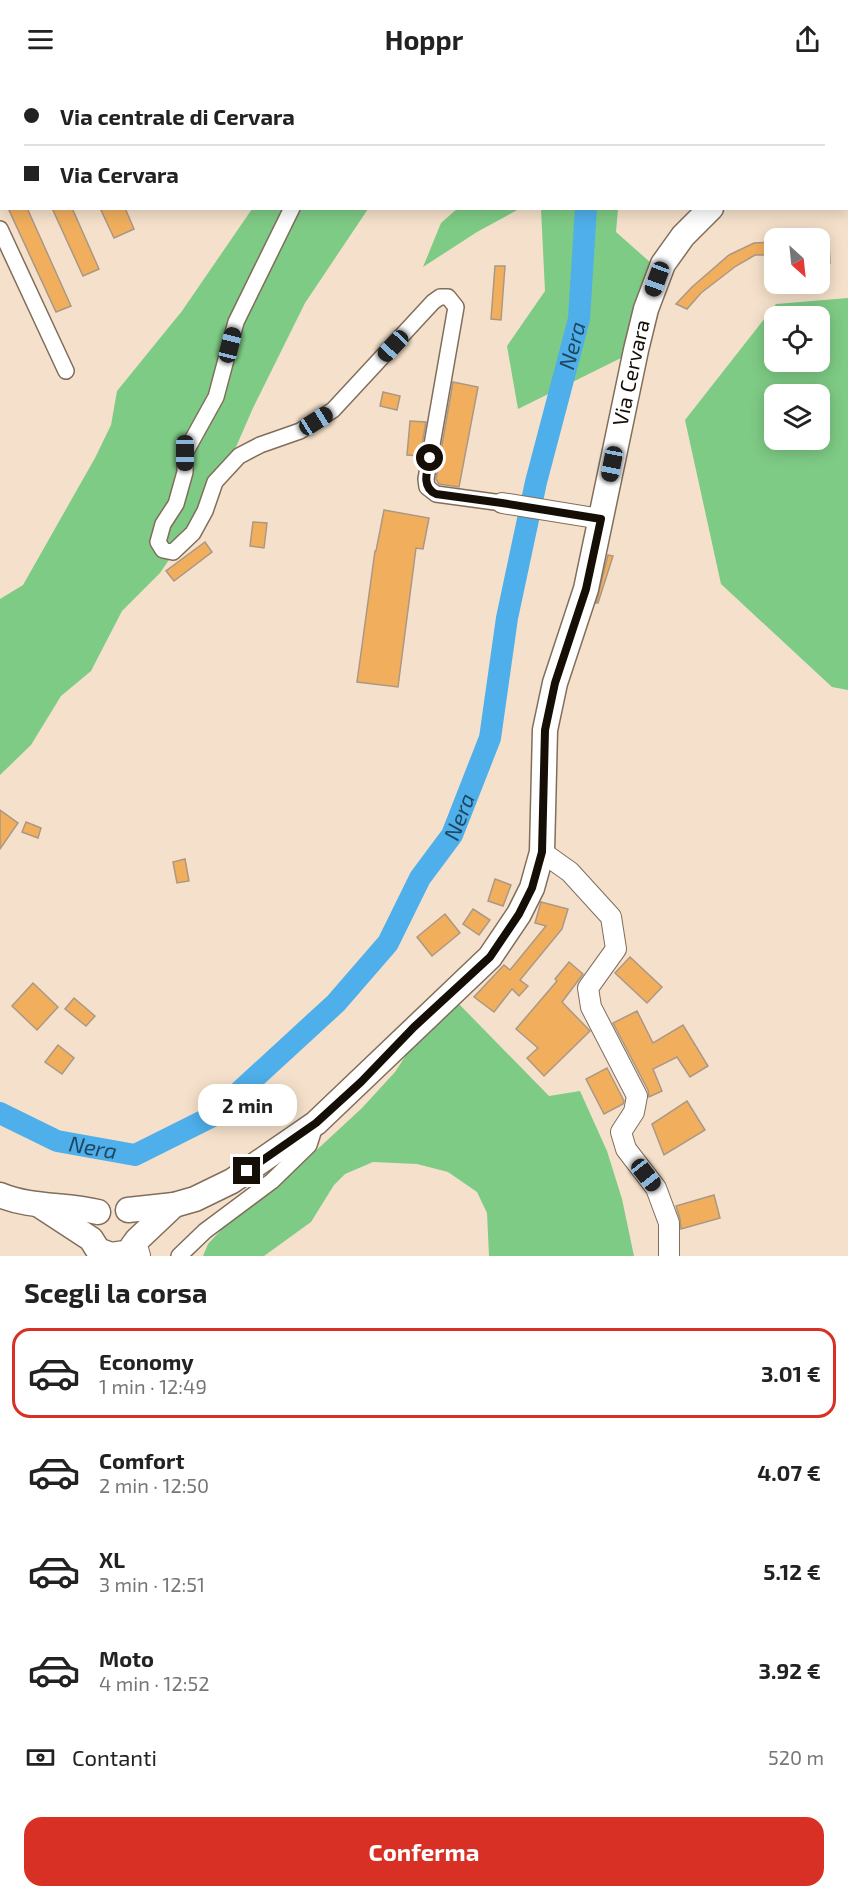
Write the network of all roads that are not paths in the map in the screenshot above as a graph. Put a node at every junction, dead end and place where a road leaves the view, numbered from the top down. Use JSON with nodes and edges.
{"nodes":[{"id":1,"x":291,"y":210,"type":"edge"},
{"id":2,"x":709,"y":210,"type":"edge"},
{"id":3,"x":0,"y":229,"type":"edge"},
{"id":4,"x":66,"y":371,"type":"dead end"},
{"id":5,"x":502,"y":503,"type":"joint"},
{"id":6,"x":601,"y":519,"type":"junction"},
{"id":7,"x":542,"y":852,"type":"junction"},
{"id":8,"x":316,"y":1123,"type":"junction"},
{"id":9,"x":0,"y":1195,"type":"edge"},
{"id":10,"x":39,"y":1205,"type":"junction"},
{"id":11,"x":174,"y":1205,"type":"junction"},
{"id":12,"x":128,"y":1210,"type":"junction"},
{"id":13,"x":98,"y":1212,"type":"junction"},
{"id":14,"x":136,"y":1247,"type":"edge"},
{"id":15,"x":101,"y":1250,"type":"edge"},
{"id":16,"x":179,"y":1256,"type":"edge"},
{"id":17,"x":669,"y":1256,"type":"edge"}],
"edges":[{"from":1,"to":5,"type":"street"},
{"from":2,"to":6,"type":"main road","name":"Via Cervara"},
{"from":3,"to":4,"type":"street"},
{"from":5,"to":6,"type":"street"},
{"from":6,"to":7,"type":"main road","name":"Via Cervara"},
{"from":7,"to":8,"type":"main road","name":"Via Cervara"},
{"from":7,"to":17,"type":"street"},
{"from":8,"to":11,"type":"main road","name":"Via Cervara"},
{"from":8,"to":16,"type":"street"},
{"from":9,"to":10,"type":"main road"},
{"from":10,"to":13,"type":"main road"},
{"from":10,"to":15,"type":"main road"},
{"from":11,"to":12,"type":"main road","name":"Via Cervara"},
{"from":11,"to":14,"type":"main road","name":"Via Cervara"},
{"from":12,"to":13,"type":"main road"},
{"from":12,"to":14,"type":"main road"},
{"from":13,"to":15,"type":"main road"},
{"from":14,"to":15,"type":"main road"}]}
